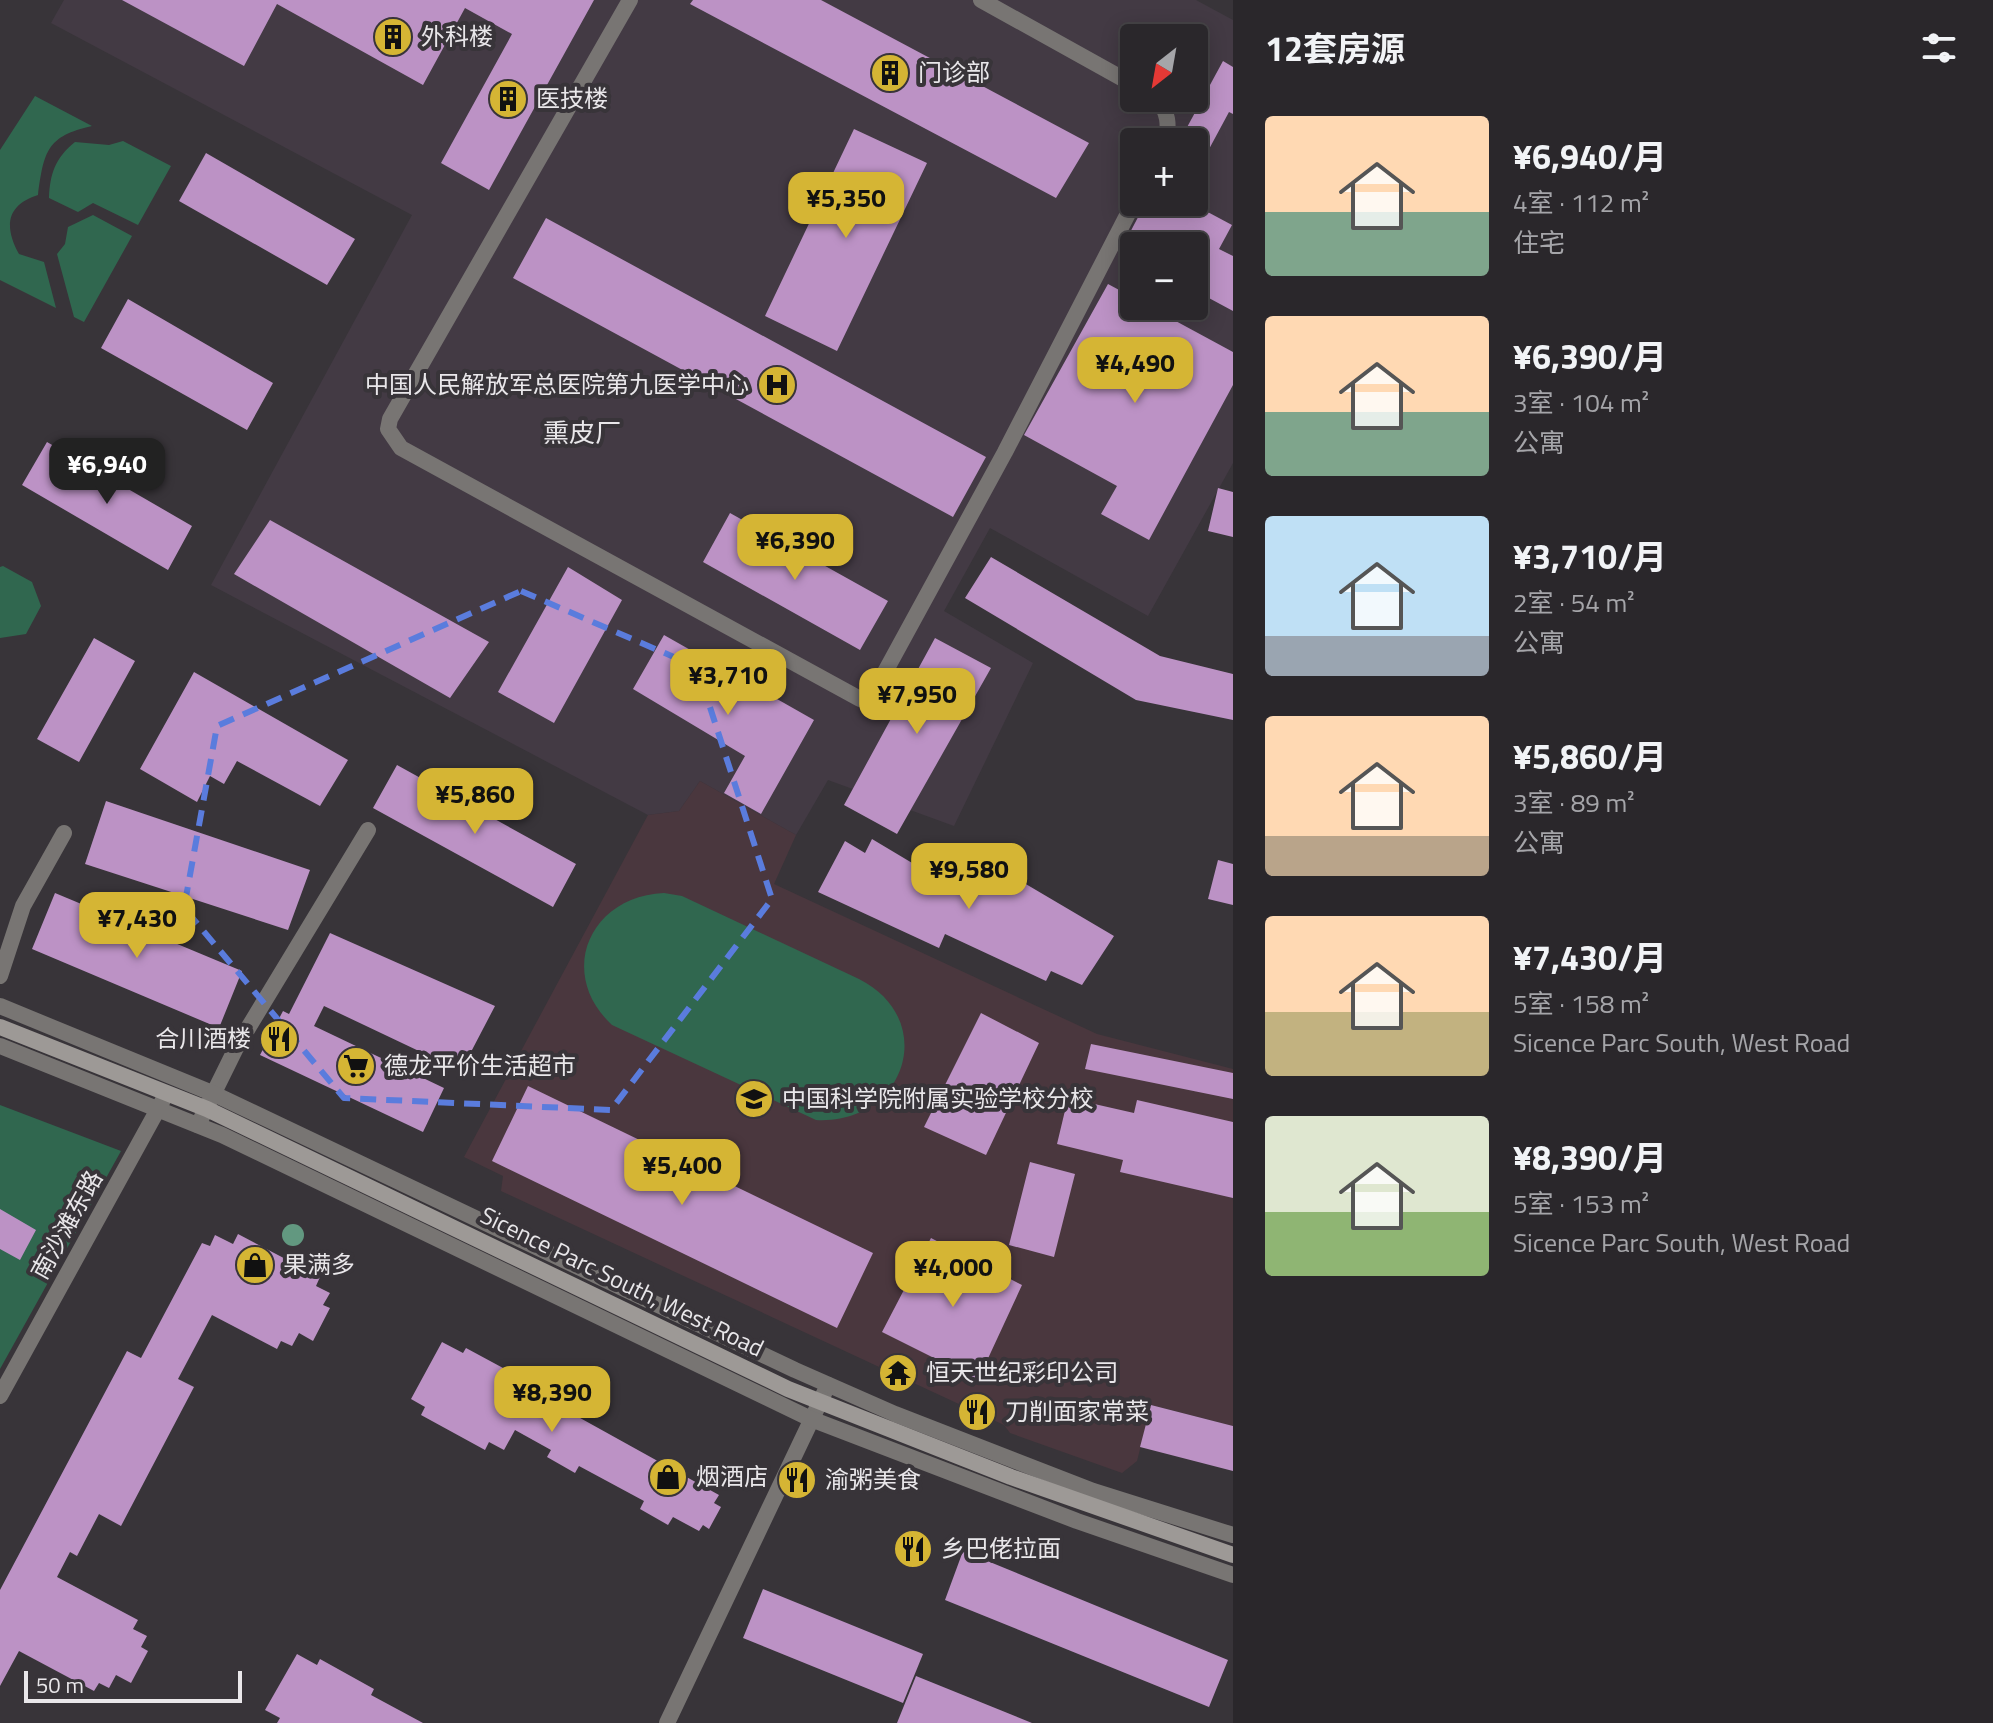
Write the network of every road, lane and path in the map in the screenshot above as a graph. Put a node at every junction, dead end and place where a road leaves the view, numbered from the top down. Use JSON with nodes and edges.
{"nodes":[{"id":1,"x":630,"y":0,"type":"edge"},
{"id":2,"x":981,"y":0,"type":"edge"},
{"id":3,"x":1120,"y":77,"type":"edge"},
{"id":4,"x":1127,"y":216,"type":"edge"},
{"id":5,"x":368,"y":830,"type":"dead end"},
{"id":6,"x":64,"y":833,"type":"dead end"},
{"id":7,"x":0,"y":976,"type":"edge"},
{"id":8,"x":0,"y":1006,"type":"edge"},
{"id":9,"x":0,"y":1027,"type":"edge"},
{"id":10,"x":0,"y":1046,"type":"edge"},
{"id":11,"x":172,"y":1084,"type":"junction"},
{"id":12,"x":209,"y":1101,"type":"junction"},
{"id":13,"x":159,"y":1109,"type":"junction"},
{"id":14,"x":198,"y":1125,"type":"junction"},
{"id":15,"x":828,"y":1385,"type":"junction"},
{"id":16,"x":0,"y":1396,"type":"edge"},
{"id":17,"x":819,"y":1402,"type":"junction"},
{"id":18,"x":811,"y":1419,"type":"junction"},
{"id":19,"x":1233,"y":1535,"type":"edge"},
{"id":20,"x":1233,"y":1555,"type":"edge"},
{"id":21,"x":1233,"y":1575,"type":"edge"},
{"id":22,"x":667,"y":1723,"type":"edge"}],
"edges":[{"from":1,"to":4,"type":"street"},
{"from":2,"to":3,"type":"street"},
{"from":5,"to":12,"type":"street"},
{"from":6,"to":7,"type":"street"},
{"from":8,"to":11,"type":"street"},
{"from":9,"to":11,"type":"street","name":"Sicence Parc South, West Road"},
{"from":10,"to":13,"type":"street"},
{"from":11,"to":12,"type":"street","name":"Sicence Parc South, West Road"},
{"from":11,"to":13,"type":"street","name":"南沙滩东路"},
{"from":12,"to":14,"type":"street"},
{"from":12,"to":15,"type":"street"},
{"from":12,"to":17,"type":"street","name":"Sicence Parc South, West Road"},
{"from":13,"to":14,"type":"street"},
{"from":13,"to":16,"type":"street","name":"南沙滩东路"},
{"from":14,"to":18,"type":"street"},
{"from":15,"to":17,"type":"street"},
{"from":15,"to":19,"type":"street"},
{"from":17,"to":18,"type":"street"},
{"from":17,"to":20,"type":"street","name":"Sicence Parc South, West Road"},
{"from":18,"to":21,"type":"street"},
{"from":18,"to":22,"type":"street"}]}
